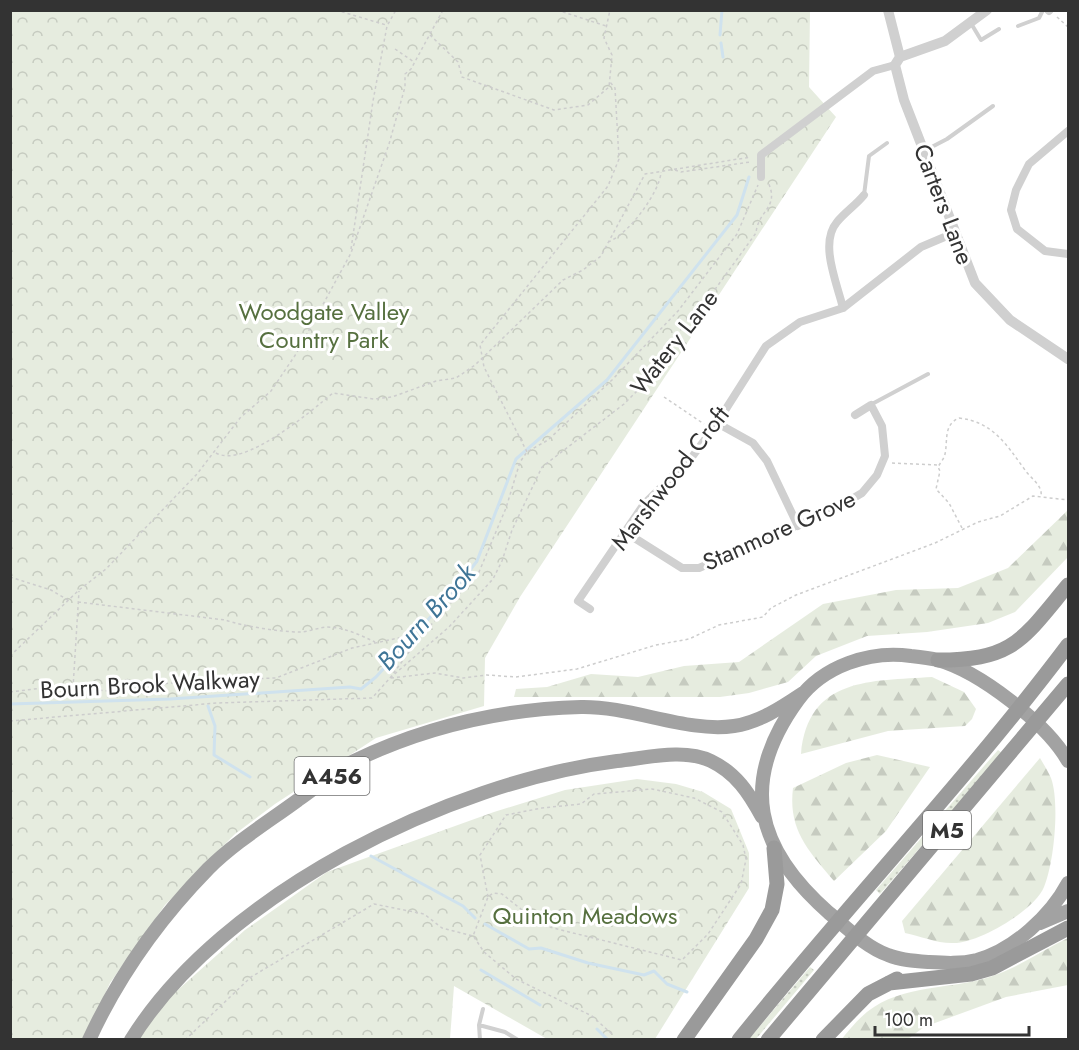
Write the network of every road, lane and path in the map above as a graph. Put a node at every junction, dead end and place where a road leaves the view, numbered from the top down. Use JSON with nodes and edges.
{"nodes":[{"id":1,"x":336,"y":10,"type":"edge"},
{"id":2,"x":396,"y":10,"type":"edge"},
{"id":3,"x":443,"y":10,"type":"edge"},
{"id":4,"x":557,"y":10,"type":"edge"},
{"id":5,"x":576,"y":10,"type":"edge"},
{"id":6,"x":610,"y":10,"type":"edge"},
{"id":7,"x":888,"y":10,"type":"edge"},
{"id":8,"x":987,"y":10,"type":"edge"},
{"id":9,"x":1043,"y":10,"type":"edge"},
{"id":10,"x":1048,"y":11,"type":"edge"},
{"id":11,"x":571,"y":16,"type":"junction"},
{"id":12,"x":971,"y":24,"type":"junction"},
{"id":13,"x":387,"y":26,"type":"junction"},
{"id":14,"x":1018,"y":26,"type":"dead end"},
{"id":15,"x":607,"y":27,"type":"junction"},
{"id":16,"x":1068,"y":27,"type":"edge"},
{"id":17,"x":999,"y":29,"type":"dead end"},
{"id":18,"x":430,"y":35,"type":"junction"},
{"id":19,"x":394,"y":49,"type":"dead end"},
{"id":20,"x":898,"y":61,"type":"junction"},
{"id":21,"x":415,"y":62,"type":"junction"},
{"id":22,"x":610,"y":82,"type":"junction"},
{"id":23,"x":993,"y":106,"type":"dead end"},
{"id":24,"x":1068,"y":131,"type":"edge"},
{"id":25,"x":887,"y":143,"type":"dead end"},
{"id":26,"x":924,"y":151,"type":"junction"},
{"id":27,"x":760,"y":158,"type":"junction"},
{"id":28,"x":673,"y":169,"type":"junction"},
{"id":29,"x":661,"y":171,"type":"junction"},
{"id":30,"x":761,"y":177,"type":"junction"},
{"id":31,"x":864,"y":195,"type":"joint"},
{"id":32,"x":954,"y":233,"type":"junction"},
{"id":33,"x":608,"y":242,"type":"junction"},
{"id":34,"x":351,"y":253,"type":"junction"},
{"id":35,"x":1068,"y":254,"type":"edge"},
{"id":36,"x":843,"y":308,"type":"junction"},
{"id":37,"x":482,"y":359,"type":"junction"},
{"id":38,"x":1068,"y":359,"type":"edge"},
{"id":39,"x":928,"y":374,"type":"dead end"},
{"id":40,"x":664,"y":397,"type":"dead end"},
{"id":41,"x":871,"y":405,"type":"junction"},
{"id":42,"x":855,"y":415,"type":"dead end"},
{"id":43,"x":715,"y":426,"type":"junction"},
{"id":44,"x":527,"y":452,"type":"junction"},
{"id":45,"x":214,"y":453,"type":"junction"},
{"id":46,"x":882,"y":462,"type":"junction"},
{"id":47,"x":938,"y":465,"type":"junction"},
{"id":48,"x":1041,"y":497,"type":"junction"},
{"id":49,"x":1068,"y":500,"type":"edge"},
{"id":50,"x":798,"y":526,"type":"junction"},
{"id":51,"x":963,"y":529,"type":"junction"},
{"id":52,"x":625,"y":532,"type":"junction"},
{"id":53,"x":10,"y":577,"type":"edge"},
{"id":54,"x":1068,"y":585,"type":"edge"},
{"id":55,"x":79,"y":590,"type":"junction"},
{"id":56,"x":68,"y":601,"type":"junction"},
{"id":57,"x":78,"y":602,"type":"junction"},
{"id":58,"x":590,"y":609,"type":"dead end"},
{"id":59,"x":418,"y":636,"type":"junction"},
{"id":60,"x":376,"y":643,"type":"junction"},
{"id":61,"x":1068,"y":645,"type":"edge"},
{"id":62,"x":10,"y":656,"type":"edge"},
{"id":63,"x":938,"y":660,"type":"junction"},
{"id":64,"x":390,"y":678,"type":"junction"},
{"id":65,"x":1068,"y":685,"type":"edge"},
{"id":66,"x":73,"y":689,"type":"junction"},
{"id":67,"x":10,"y":692,"type":"edge"},
{"id":68,"x":803,"y":693,"type":"junction"},
{"id":69,"x":10,"y":721,"type":"edge"},
{"id":70,"x":1068,"y":761,"type":"edge"},
{"id":71,"x":765,"y":822,"type":"junction"},
{"id":72,"x":774,"y":848,"type":"junction"},
{"id":73,"x":1068,"y":883,"type":"edge"},
{"id":74,"x":488,"y":897,"type":"junction"},
{"id":75,"x":1068,"y":911,"type":"edge"},
{"id":76,"x":1068,"y":928,"type":"edge"},
{"id":77,"x":1030,"y":929,"type":"junction"},
{"id":78,"x":473,"y":936,"type":"junction"},
{"id":79,"x":957,"y":964,"type":"junction"},
{"id":80,"x":889,"y":983,"type":"junction"},
{"id":81,"x":483,"y":1009,"type":"dead end"},
{"id":82,"x":479,"y":1025,"type":"junction"},
{"id":83,"x":613,"y":1035,"type":"dead end"},
{"id":84,"x":89,"y":1040,"type":"edge"},
{"id":85,"x":131,"y":1040,"type":"edge"},
{"id":86,"x":185,"y":1040,"type":"edge"},
{"id":87,"x":480,"y":1040,"type":"edge"},
{"id":88,"x":518,"y":1040,"type":"edge"},
{"id":89,"x":684,"y":1040,"type":"edge"},
{"id":90,"x":739,"y":1040,"type":"edge"},
{"id":91,"x":768,"y":1040,"type":"edge"},
{"id":92,"x":824,"y":1040,"type":"edge"}],
"edges":[{"from":1,"to":13,"type":"path"},
{"from":2,"to":13,"type":"path"},
{"from":3,"to":18,"type":"path"},
{"from":4,"to":11,"type":"path"},
{"from":5,"to":11,"type":"path"},
{"from":6,"to":15,"type":"path"},
{"from":7,"to":20,"type":"street","name":"Carters Lane"},
{"from":8,"to":12,"type":"street"},
{"from":9,"to":14,"type":"lane"},
{"from":10,"to":16,"type":"path"},
{"from":11,"to":15,"type":"path"},
{"from":12,"to":17,"type":"lane"},
{"from":12,"to":20,"type":"street"},
{"from":13,"to":34,"type":"path"},
{"from":15,"to":22,"type":"path"},
{"from":18,"to":21,"type":"path"},
{"from":18,"to":22,"type":"path"},
{"from":19,"to":21,"type":"path"},
{"from":20,"to":26,"type":"street","name":"Carters Lane"},
{"from":20,"to":27,"type":"street"},
{"from":21,"to":34,"type":"path"},
{"from":22,"to":37,"type":"path"},
{"from":23,"to":26,"type":"lane"},
{"from":24,"to":35,"type":"street"},
{"from":25,"to":31,"type":"lane"},
{"from":26,"to":32,"type":"street","name":"Carters Lane"},
{"from":27,"to":28,"type":"path"},
{"from":27,"to":28,"type":"path"},
{"from":27,"to":30,"type":"street"},
{"from":28,"to":29,"type":"path"},
{"from":29,"to":33,"type":"path"},
{"from":29,"to":33,"type":"path"},
{"from":30,"to":44,"type":"path"},
{"from":30,"to":64,"type":"path","name":"Watery Lane"},
{"from":31,"to":36,"type":"street"},
{"from":32,"to":36,"type":"street","name":"Marshwood Croft"},
{"from":32,"to":38,"type":"street","name":"Carters Lane"},
{"from":33,"to":37,"type":"path"},
{"from":34,"to":45,"type":"path"},
{"from":36,"to":43,"type":"street","name":"Marshwood Croft"},
{"from":37,"to":44,"type":"path"},
{"from":37,"to":45,"type":"path"},
{"from":39,"to":41,"type":"lane"},
{"from":40,"to":43,"type":"path"},
{"from":41,"to":42,"type":"street"},
{"from":41,"to":46,"type":"street","name":"Stanmore Grove"},
{"from":43,"to":50,"type":"street"},
{"from":43,"to":52,"type":"street","name":"Marshwood Croft"},
{"from":44,"to":59,"type":"path"},
{"from":45,"to":55,"type":"path"},
{"from":46,"to":47,"type":"path"},
{"from":46,"to":50,"type":"street","name":"Stanmore Grove"},
{"from":47,"to":48,"type":"path"},
{"from":47,"to":51,"type":"path"},
{"from":48,"to":49,"type":"path"},
{"from":48,"to":51,"type":"path"},
{"from":50,"to":52,"type":"street","name":"Stanmore Grove"},
{"from":51,"to":64,"type":"path"},
{"from":52,"to":58,"type":"street","name":"Marshwood Croft"},
{"from":53,"to":56,"type":"path"},
{"from":54,"to":63,"type":"highway"},
{"from":55,"to":56,"type":"path"},
{"from":55,"to":57,"type":"path"},
{"from":56,"to":62,"type":"path"},
{"from":57,"to":60,"type":"path"},
{"from":57,"to":66,"type":"path"},
{"from":59,"to":60,"type":"path","name":"Bourn Brook Walkway"},
{"from":59,"to":64,"type":"path"},
{"from":60,"to":66,"type":"path","name":"Bourn Brook Walkway"},
{"from":61,"to":90,"type":"highway","number":"M5"},
{"from":63,"to":68,"type":"highway"},
{"from":63,"to":70,"type":"highway"},
{"from":64,"to":69,"type":"path"},
{"from":65,"to":91,"type":"highway","number":"M5"},
{"from":66,"to":67,"type":"path","name":"Bourn Brook Walkway"},
{"from":68,"to":71,"type":"highway"},
{"from":68,"to":84,"type":"highway","number":"A456"},
{"from":71,"to":72,"type":"highway"},
{"from":71,"to":85,"type":"highway"},
{"from":72,"to":79,"type":"highway"},
{"from":72,"to":89,"type":"highway"},
{"from":73,"to":77,"type":"highway"},
{"from":74,"to":74,"type":"path"},
{"from":74,"to":78,"type":"path"},
{"from":75,"to":77,"type":"highway"},
{"from":76,"to":80,"type":"highway"},
{"from":77,"to":79,"type":"highway"},
{"from":78,"to":83,"type":"path"},
{"from":78,"to":86,"type":"path"},
{"from":79,"to":80,"type":"highway"},
{"from":80,"to":92,"type":"highway"},
{"from":81,"to":82,"type":"lane"},
{"from":82,"to":87,"type":"lane"},
{"from":82,"to":88,"type":"lane"}]}
